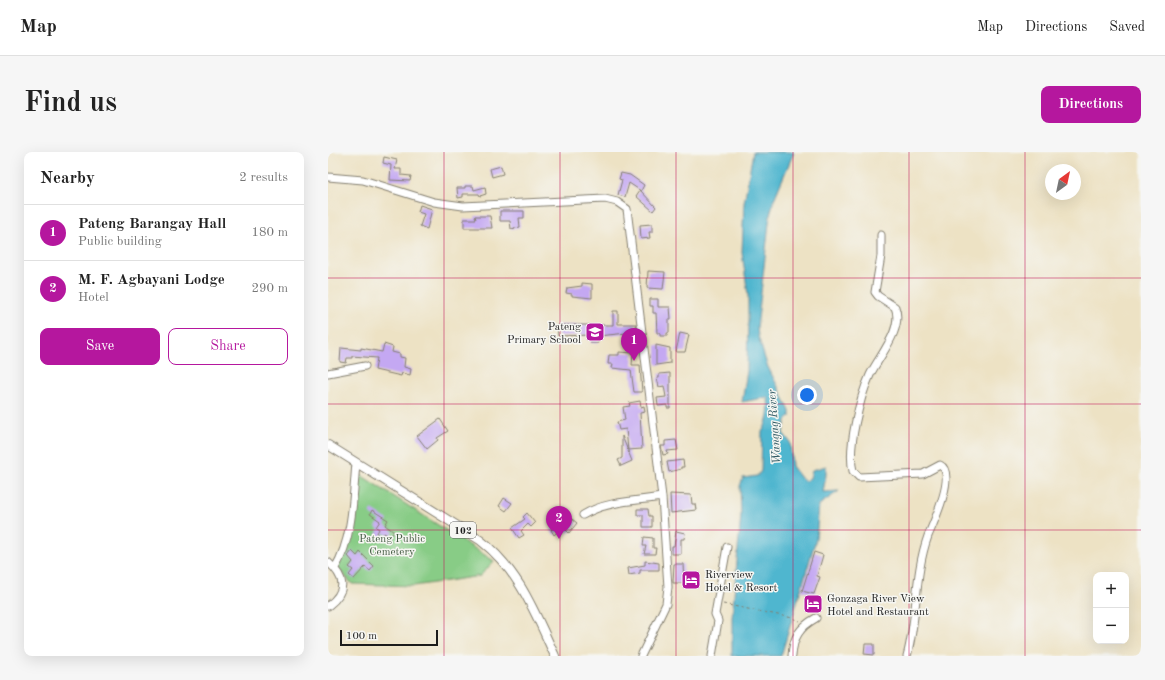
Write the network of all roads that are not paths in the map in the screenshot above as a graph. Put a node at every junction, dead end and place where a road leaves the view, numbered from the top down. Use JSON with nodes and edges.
{"nodes":[{"id":1,"x":328,"y":177,"type":"edge"},
{"id":2,"x":881,"y":235,"type":"dead end"},
{"id":3,"x":365,"y":366,"type":"dead end"},
{"id":4,"x":328,"y":373,"type":"edge"},
{"id":5,"x":328,"y":445,"type":"edge"},
{"id":6,"x":356,"y":463,"type":"junction"},
{"id":7,"x":662,"y":498,"type":"junction"},
{"id":8,"x":583,"y":515,"type":"dead end"},
{"id":9,"x":727,"y":547,"type":"dead end"},
{"id":10,"x":328,"y":562,"type":"edge"},
{"id":11,"x":335,"y":568,"type":"junction"},
{"id":12,"x":328,"y":606,"type":"edge"},
{"id":13,"x":816,"y":618,"type":"dead end"},
{"id":14,"x":556,"y":656,"type":"edge"},
{"id":15,"x":641,"y":656,"type":"edge"},
{"id":16,"x":712,"y":656,"type":"edge"},
{"id":17,"x":792,"y":656,"type":"edge"},
{"id":18,"x":907,"y":656,"type":"edge"}],
"edges":[{"from":1,"to":7,"type":"street"},
{"from":2,"to":18,"type":"street"},
{"from":3,"to":4,"type":"street"},
{"from":5,"to":6,"type":"main road","number":"102"},
{"from":6,"to":11,"type":"street"},
{"from":6,"to":14,"type":"main road","number":"102"},
{"from":7,"to":8,"type":"street"},
{"from":7,"to":15,"type":"street"},
{"from":9,"to":16,"type":"street"},
{"from":10,"to":11,"type":"street"},
{"from":11,"to":12,"type":"street"},
{"from":13,"to":17,"type":"street"}]}
